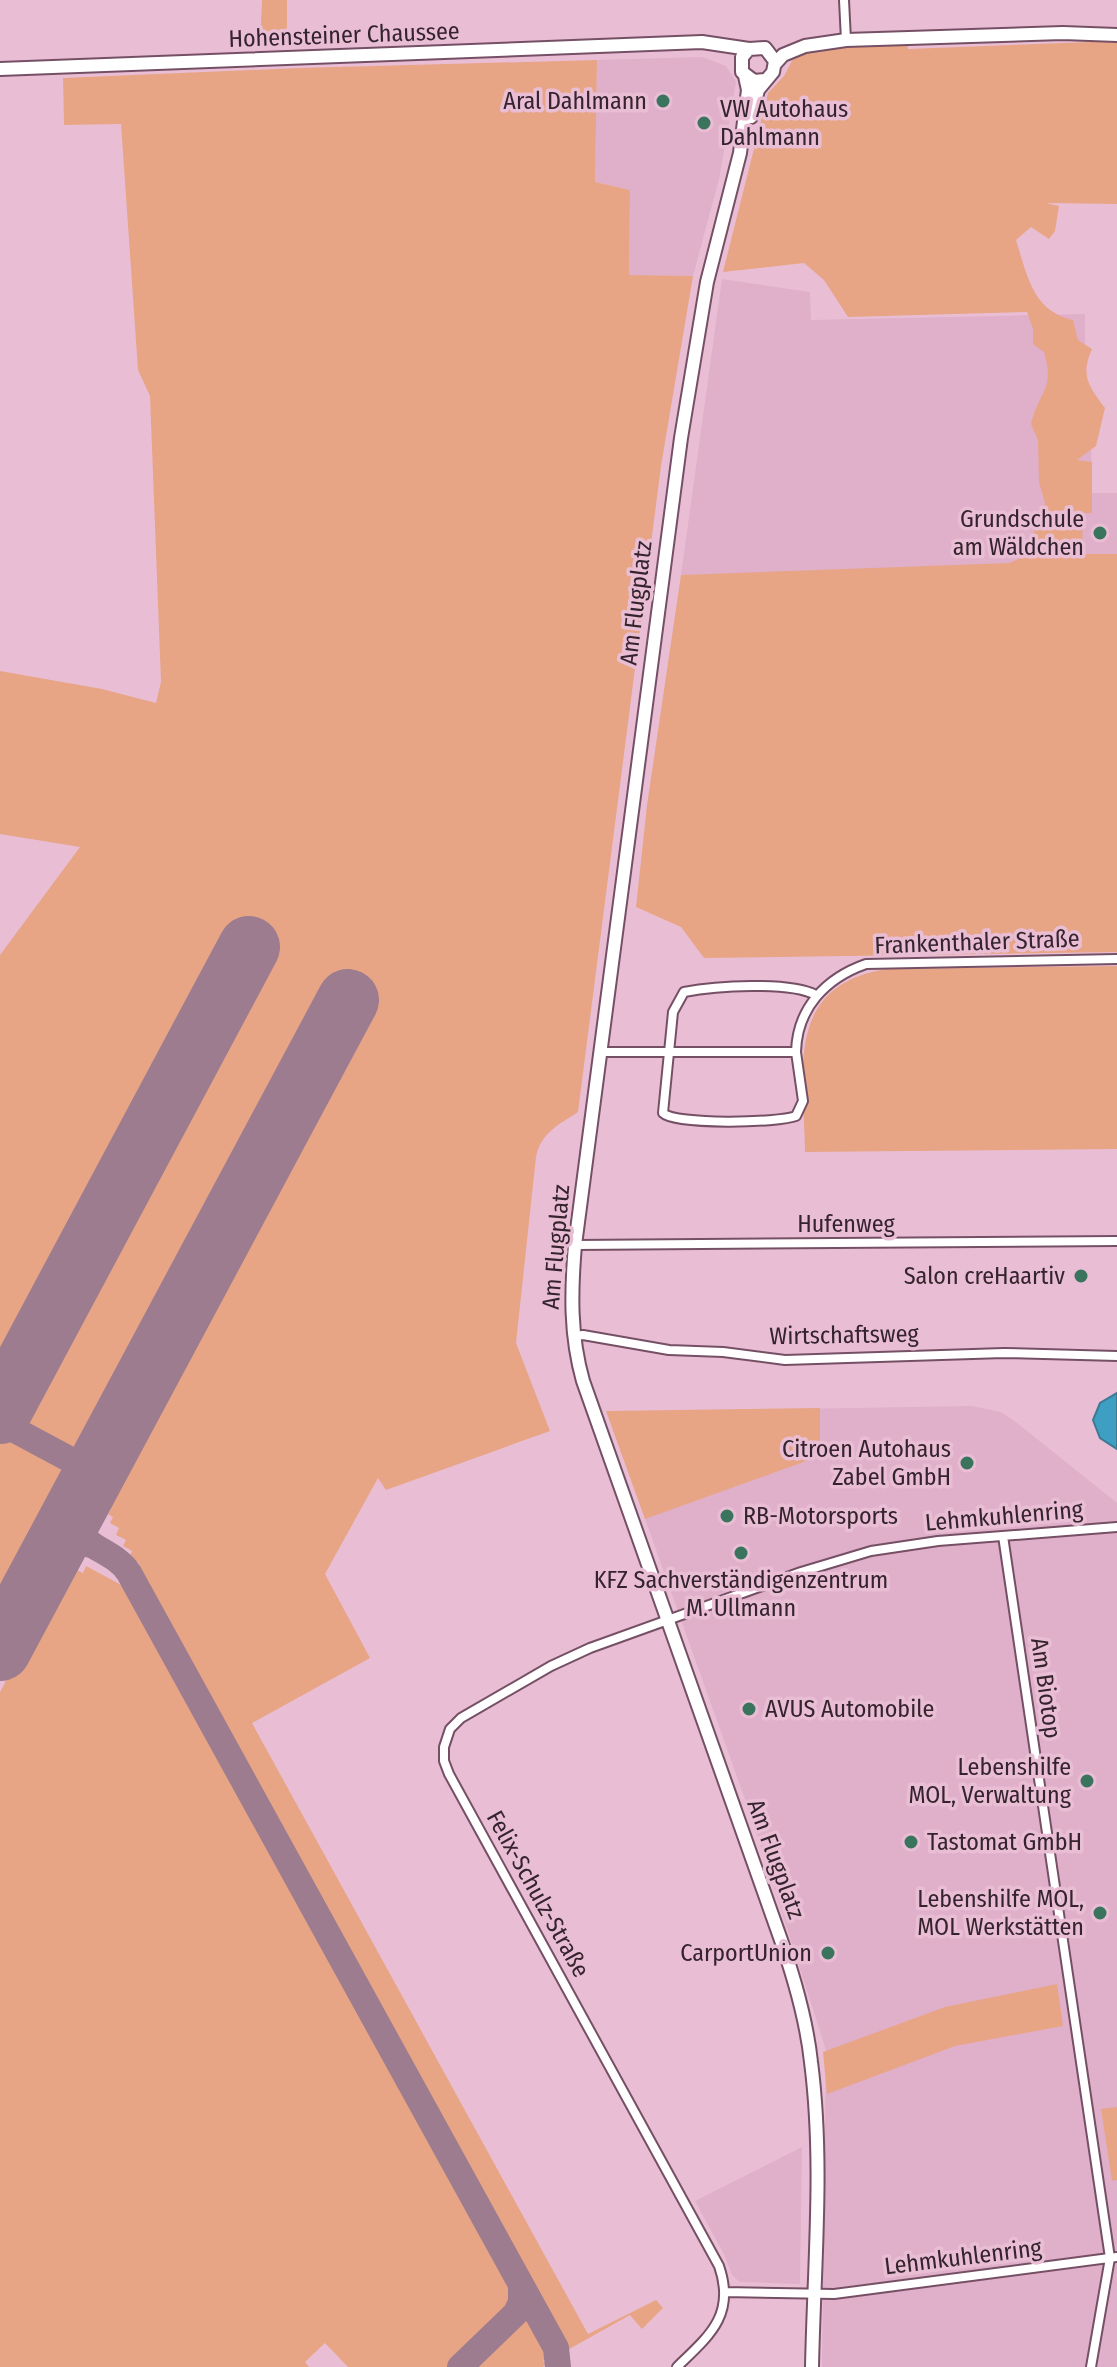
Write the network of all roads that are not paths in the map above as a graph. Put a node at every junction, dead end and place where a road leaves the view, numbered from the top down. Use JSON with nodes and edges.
{"nodes":[{"id":1,"x":844,"y":0,"type":"edge"},
{"id":2,"x":1117,"y":35,"type":"edge"},
{"id":3,"x":846,"y":40,"type":"junction"},
{"id":4,"x":689,"y":45,"type":"junction"},
{"id":5,"x":765,"y":48,"type":"junction"},
{"id":6,"x":749,"y":49,"type":"junction"},
{"id":7,"x":775,"y":64,"type":"junction"},
{"id":8,"x":0,"y":69,"type":"edge"},
{"id":9,"x":743,"y":71,"type":"junction"},
{"id":10,"x":765,"y":80,"type":"junction"},
{"id":11,"x":740,"y":153,"type":"junction"},
{"id":12,"x":1117,"y":959,"type":"edge"},
{"id":13,"x":816,"y":995,"type":"junction"},
{"id":14,"x":600,"y":1052,"type":"junction"},
{"id":15,"x":796,"y":1052,"type":"junction"},
{"id":16,"x":668,"y":1053,"type":"junction"},
{"id":17,"x":1117,"y":1241,"type":"edge"},
{"id":18,"x":575,"y":1245,"type":"junction"},
{"id":19,"x":573,"y":1336,"type":"junction"},
{"id":20,"x":1117,"y":1356,"type":"edge"},
{"id":21,"x":1117,"y":1527,"type":"edge"},
{"id":22,"x":1003,"y":1536,"type":"junction"},
{"id":23,"x":667,"y":1621,"type":"junction"},
{"id":24,"x":1114,"y":2258,"type":"edge"},
{"id":25,"x":725,"y":2292,"type":"junction"},
{"id":26,"x":813,"y":2295,"type":"junction"},
{"id":27,"x":677,"y":2367,"type":"edge"},
{"id":28,"x":812,"y":2367,"type":"edge"},
{"id":29,"x":1091,"y":2367,"type":"edge"}],
"edges":[{"from":1,"to":3,"type":"street"},
{"from":2,"to":3,"type":"street"},
{"from":3,"to":5,"type":"street"},
{"from":3,"to":7,"type":"street"},
{"from":4,"to":6,"type":"street","name":"Hohensteiner Chaussee"},
{"from":4,"to":8,"type":"street","name":"Hohensteiner Chaussee"},
{"from":4,"to":9,"type":"street","name":"Hohensteiner Chaussee"},
{"from":5,"to":6,"type":"street"},
{"from":5,"to":7,"type":"street"},
{"from":6,"to":9,"type":"street"},
{"from":7,"to":10,"type":"street"},
{"from":9,"to":10,"type":"street"},
{"from":9,"to":11,"type":"street","name":"Am Flugplatz"},
{"from":10,"to":11,"type":"street","name":"Am Flugplatz"},
{"from":11,"to":14,"type":"street","name":"Am Flugplatz"},
{"from":12,"to":13,"type":"street","name":"Frankenthaler Straße"},
{"from":13,"to":15,"type":"street","name":"Frankenthaler Straße"},
{"from":13,"to":16,"type":"street"},
{"from":14,"to":16,"type":"street"},
{"from":14,"to":18,"type":"street","name":"Am Flugplatz"},
{"from":15,"to":16,"type":"street"},
{"from":15,"to":16,"type":"street"},
{"from":17,"to":18,"type":"street","name":"Hufenweg"},
{"from":18,"to":19,"type":"street","name":"Am Flugplatz"},
{"from":19,"to":20,"type":"street","name":"Wirtschaftsweg"},
{"from":19,"to":23,"type":"street","name":"Am Flugplatz"},
{"from":21,"to":22,"type":"street","name":"Lehmkuhlenring"},
{"from":22,"to":23,"type":"street","name":"Lehmkuhlenring"},
{"from":22,"to":24,"type":"street","name":"Am Biotop"},
{"from":23,"to":25,"type":"street","name":"Felix-Schulz-Straße"},
{"from":23,"to":26,"type":"street","name":"Am Flugplatz"},
{"from":24,"to":26,"type":"street","name":"Lehmkuhlenring"},
{"from":24,"to":29,"type":"street","name":"Am Biotop"},
{"from":25,"to":26,"type":"street","name":"Lehmkuhlenring"},
{"from":25,"to":27,"type":"street"},
{"from":26,"to":28,"type":"street","name":"Am Flugplatz"}]}
